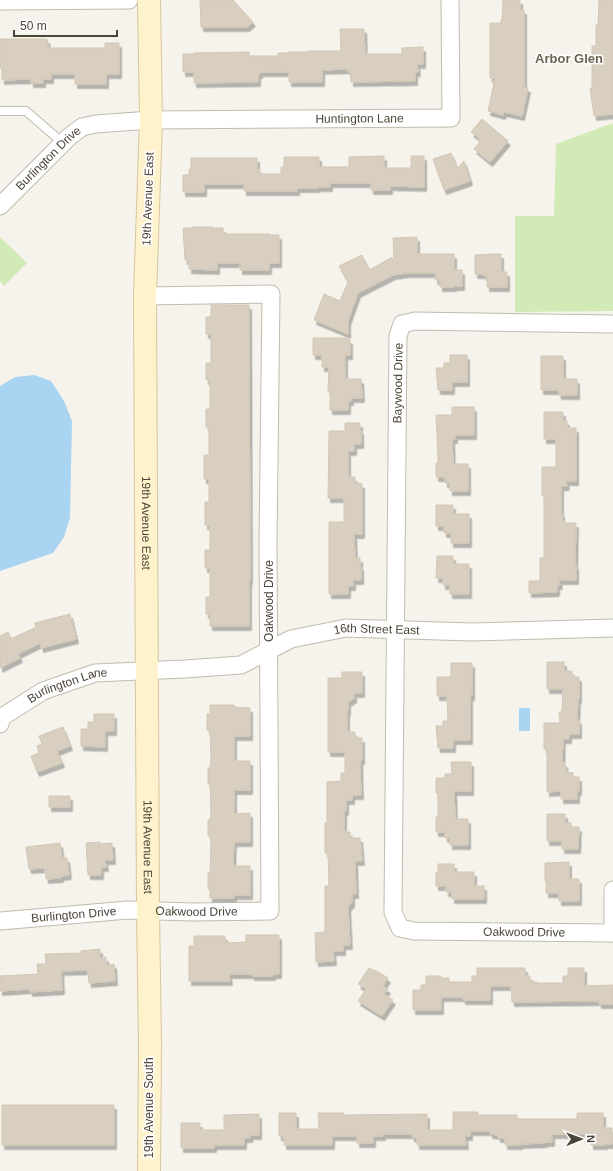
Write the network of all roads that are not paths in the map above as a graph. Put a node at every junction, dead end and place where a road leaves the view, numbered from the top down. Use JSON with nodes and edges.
{"nodes":[{"id":1,"x":129,"y":0,"type":"edge"},
{"id":2,"x":149,"y":0,"type":"edge"},
{"id":3,"x":450,"y":0,"type":"edge"},
{"id":4,"x":0,"y":1,"type":"edge"},
{"id":5,"x":0,"y":111,"type":"edge"},
{"id":6,"x":151,"y":120,"type":"junction"},
{"id":7,"x":63,"y":143,"type":"junction"},
{"id":8,"x":0,"y":206,"type":"edge"},
{"id":9,"x":145,"y":296,"type":"junction"},
{"id":10,"x":613,"y":324,"type":"edge"},
{"id":11,"x":613,"y":628,"type":"edge"},
{"id":12,"x":395,"y":629,"type":"junction"},
{"id":13,"x":269,"y":651,"type":"junction"},
{"id":14,"x":147,"y":671,"type":"junction"},
{"id":15,"x":0,"y":724,"type":"edge"},
{"id":16,"x":613,"y":890,"type":"edge"},
{"id":17,"x":148,"y":911,"type":"junction"},
{"id":18,"x":0,"y":921,"type":"edge"},
{"id":19,"x":613,"y":933,"type":"edge"},
{"id":20,"x":150,"y":1045,"type":"joint"},
{"id":21,"x":149,"y":1171,"type":"edge"}],
"edges":[{"from":1,"to":4,"type":"street"},
{"from":2,"to":6,"type":"street","name":"19th Avenue East"},
{"from":3,"to":6,"type":"street","name":"Huntington Lane"},
{"from":5,"to":7,"type":"lane"},
{"from":6,"to":7,"type":"street","name":"Burlington Drive"},
{"from":6,"to":9,"type":"street","name":"19th Avenue East"},
{"from":7,"to":8,"type":"street","name":"Burlington Drive"},
{"from":9,"to":13,"type":"street","name":"Oakwood Drive"},
{"from":9,"to":14,"type":"street","name":"19th Avenue East"},
{"from":10,"to":12,"type":"street","name":"Baywood Drive"},
{"from":11,"to":12,"type":"street","name":"16th Street East"},
{"from":12,"to":13,"type":"street","name":"16th Street East"},
{"from":12,"to":19,"type":"street","name":"Oakwood Drive"},
{"from":13,"to":14,"type":"street","name":"16th Street East"},
{"from":13,"to":17,"type":"street","name":"Oakwood Drive"},
{"from":14,"to":15,"type":"street","name":"Burlington Lane"},
{"from":14,"to":17,"type":"street","name":"19th Avenue East"},
{"from":16,"to":19,"type":"street"},
{"from":17,"to":18,"type":"street","name":"Burlington Drive"},
{"from":17,"to":20,"type":"street","name":"19th Avenue East"},
{"from":20,"to":21,"type":"street","name":"19th Avenue South"}]}
